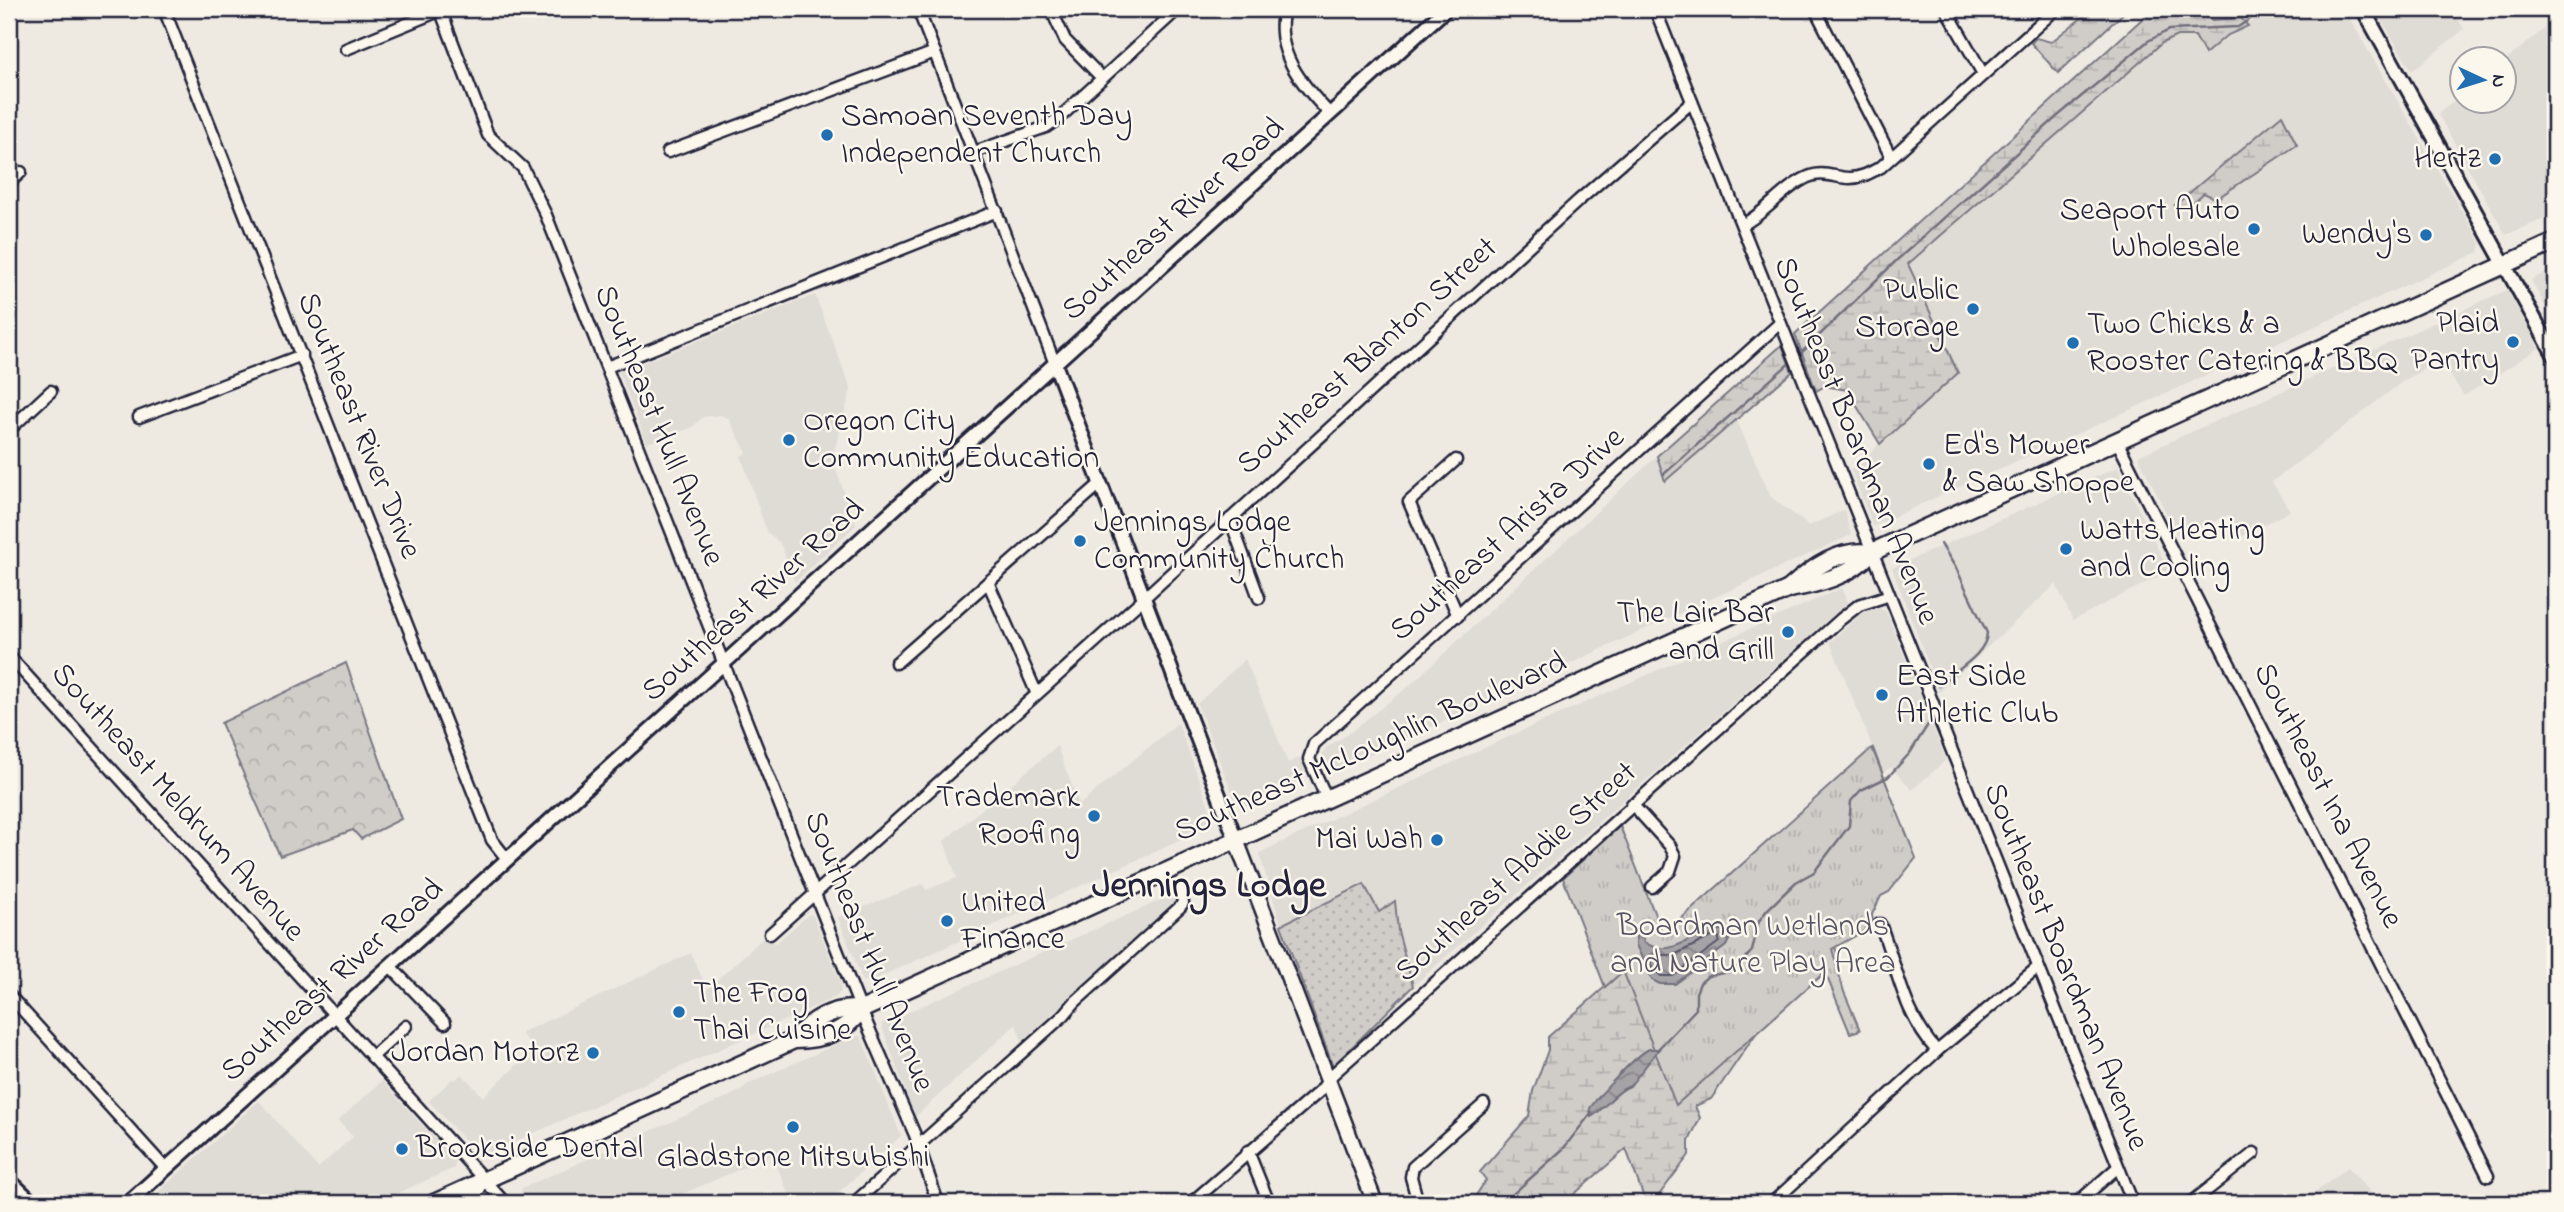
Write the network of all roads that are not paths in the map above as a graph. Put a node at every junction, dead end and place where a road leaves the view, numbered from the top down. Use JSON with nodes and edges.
{"nodes":[{"id":1,"x":164,"y":9,"type":"edge"},
{"id":2,"x":440,"y":9,"type":"edge"},
{"id":3,"x":918,"y":9,"type":"edge"},
{"id":4,"x":1051,"y":9,"type":"edge"},
{"id":5,"x":1178,"y":9,"type":"edge"},
{"id":6,"x":1284,"y":9,"type":"edge"},
{"id":7,"x":1446,"y":9,"type":"edge"},
{"id":8,"x":1655,"y":9,"type":"edge"},
{"id":9,"x":1815,"y":9,"type":"edge"},
{"id":10,"x":1946,"y":9,"type":"edge"},
{"id":11,"x":2056,"y":9,"type":"edge"},
{"id":12,"x":2363,"y":9,"type":"edge"},
{"id":13,"x":346,"y":48,"type":"dead end"},
{"id":14,"x":935,"y":52,"type":"junction"},
{"id":15,"x":1983,"y":74,"type":"junction"},
{"id":16,"x":1102,"y":78,"type":"junction"},
{"id":17,"x":1692,"y":102,"type":"junction"},
{"id":18,"x":1329,"y":114,"type":"junction"},
{"id":19,"x":668,"y":152,"type":"dead end"},
{"id":20,"x":974,"y":152,"type":"junction"},
{"id":21,"x":1891,"y":157,"type":"junction"},
{"id":22,"x":21,"y":172,"type":"dead end"},
{"id":23,"x":9,"y":183,"type":"edge"},
{"id":24,"x":997,"y":211,"type":"junction"},
{"id":25,"x":1742,"y":225,"type":"junction"},
{"id":26,"x":2555,"y":242,"type":"edge"},
{"id":27,"x":2505,"y":265,"type":"junction"},
{"id":28,"x":1780,"y":323,"type":"junction"},
{"id":29,"x":302,"y":355,"type":"junction"},
{"id":30,"x":2555,"y":356,"type":"edge"},
{"id":31,"x":1055,"y":364,"type":"junction"},
{"id":32,"x":607,"y":367,"type":"junction"},
{"id":33,"x":51,"y":391,"type":"dead end"},
{"id":34,"x":139,"y":417,"type":"dead end"},
{"id":35,"x":9,"y":430,"type":"edge"},
{"id":36,"x":2117,"y":441,"type":"junction"},
{"id":37,"x":1455,"y":460,"type":"dead end"},
{"id":38,"x":1100,"y":484,"type":"junction"},
{"id":39,"x":1230,"y":519,"type":"junction"},
{"id":40,"x":1870,"y":553,"type":"junction"},
{"id":41,"x":988,"y":582,"type":"junction"},
{"id":42,"x":1887,"y":596,"type":"junction"},
{"id":43,"x":1144,"y":598,"type":"junction"},
{"id":44,"x":1259,"y":598,"type":"dead end"},
{"id":45,"x":1458,"y":616,"type":"junction"},
{"id":46,"x":11,"y":663,"type":"edge"},
{"id":47,"x":723,"y":663,"type":"junction"},
{"id":48,"x":896,"y":663,"type":"dead end"},
{"id":49,"x":1036,"y":692,"type":"junction"},
{"id":50,"x":1327,"y":799,"type":"junction"},
{"id":51,"x":1632,"y":804,"type":"junction"},
{"id":52,"x":1236,"y":839,"type":"junction"},
{"id":53,"x":508,"y":859,"type":"junction"},
{"id":54,"x":1652,"y":887,"type":"dead end"},
{"id":55,"x":1181,"y":890,"type":"dead end"},
{"id":56,"x":815,"y":894,"type":"junction"},
{"id":57,"x":1880,"y":924,"type":"dead end"},
{"id":58,"x":770,"y":934,"type":"dead end"},
{"id":59,"x":390,"y":966,"type":"junction"},
{"id":60,"x":2037,"y":968,"type":"junction"},
{"id":61,"x":9,"y":995,"type":"edge"},
{"id":62,"x":861,"y":1010,"type":"junction"},
{"id":63,"x":335,"y":1016,"type":"junction"},
{"id":64,"x":445,"y":1023,"type":"dead end"},
{"id":65,"x":406,"y":1026,"type":"dead end"},
{"id":66,"x":1937,"y":1051,"type":"junction"},
{"id":67,"x":372,"y":1057,"type":"junction"},
{"id":68,"x":1328,"y":1081,"type":"junction"},
{"id":69,"x":1484,"y":1104,"type":"dead end"},
{"id":70,"x":919,"y":1148,"type":"junction"},
{"id":71,"x":1248,"y":1151,"type":"junction"},
{"id":72,"x":2254,"y":1153,"type":"dead end"},
{"id":73,"x":2118,"y":1167,"type":"junction"},
{"id":74,"x":166,"y":1169,"type":"junction"},
{"id":75,"x":2488,"y":1176,"type":"dead end"},
{"id":76,"x":9,"y":1180,"type":"edge"},
{"id":77,"x":484,"y":1181,"type":"junction"},
{"id":78,"x":33,"y":1203,"type":"edge"},
{"id":79,"x":128,"y":1203,"type":"edge"},
{"id":80,"x":434,"y":1203,"type":"edge"},
{"id":81,"x":472,"y":1203,"type":"edge"},
{"id":82,"x":505,"y":1203,"type":"edge"},
{"id":83,"x":854,"y":1203,"type":"edge"},
{"id":84,"x":938,"y":1203,"type":"edge"},
{"id":85,"x":1191,"y":1203,"type":"edge"},
{"id":86,"x":1269,"y":1203,"type":"edge"},
{"id":87,"x":1374,"y":1203,"type":"edge"},
{"id":88,"x":1418,"y":1203,"type":"edge"},
{"id":89,"x":1772,"y":1203,"type":"edge"},
{"id":90,"x":2077,"y":1203,"type":"edge"},
{"id":91,"x":2133,"y":1203,"type":"edge"},
{"id":92,"x":2191,"y":1203,"type":"edge"}],
"edges":[{"from":1,"to":29,"type":"street","name":"Southeast River Drive"},
{"from":2,"to":13,"type":"street","name":"Southeast Hull Avenue"},
{"from":2,"to":32,"type":"street","name":"Southeast Hull Avenue"},
{"from":3,"to":14,"type":"street"},
{"from":4,"to":16,"type":"street"},
{"from":5,"to":16,"type":"street"},
{"from":6,"to":18,"type":"street"},
{"from":7,"to":18,"type":"street","name":"Southeast River Road"},
{"from":8,"to":17,"type":"street","name":"Southeast Boardman Avenue"},
{"from":9,"to":21,"type":"street"},
{"from":10,"to":15,"type":"street"},
{"from":11,"to":15,"type":"street"},
{"from":12,"to":27,"type":"street"},
{"from":14,"to":19,"type":"street"},
{"from":14,"to":20,"type":"street"},
{"from":15,"to":21,"type":"street"},
{"from":16,"to":20,"type":"street"},
{"from":17,"to":25,"type":"street","name":"Southeast Boardman Avenue"},
{"from":17,"to":39,"type":"street","name":"Southeast Blanton Street"},
{"from":18,"to":31,"type":"street","name":"Southeast River Road"},
{"from":20,"to":24,"type":"street"},
{"from":21,"to":25,"type":"street"},
{"from":22,"to":23,"type":"street"},
{"from":24,"to":31,"type":"street"},
{"from":24,"to":32,"type":"street"},
{"from":25,"to":28,"type":"street","name":"Southeast Boardman Avenue"},
{"from":26,"to":27,"type":"main road","name":"Southeast McLoughlin Boulevard"},
{"from":27,"to":30,"type":"street"},
{"from":27,"to":36,"type":"main road","name":"Southeast McLoughlin Boulevard"},
{"from":28,"to":40,"type":"street","name":"Southeast Boardman Avenue"},
{"from":28,"to":45,"type":"street","name":"Southeast Arista Drive"},
{"from":29,"to":34,"type":"street"},
{"from":29,"to":53,"type":"street","name":"Southeast River Drive"},
{"from":31,"to":38,"type":"street"},
{"from":31,"to":47,"type":"street","name":"Southeast River Road"},
{"from":32,"to":47,"type":"street","name":"Southeast Hull Avenue"},
{"from":33,"to":35,"type":"street"},
{"from":36,"to":40,"type":"main road","name":"Southeast McLoughlin Boulevard"},
{"from":36,"to":75,"type":"street","name":"Southeast Ina Avenue"},
{"from":37,"to":45,"type":"street"},
{"from":38,"to":41,"type":"street"},
{"from":38,"to":43,"type":"street"},
{"from":39,"to":43,"type":"street","name":"Southeast Blanton Street"},
{"from":39,"to":44,"type":"street"},
{"from":40,"to":42,"type":"street","name":"Southeast Boardman Avenue"},
{"from":40,"to":50,"type":"main road","name":"Southeast McLoughlin Boulevard"},
{"from":41,"to":48,"type":"street"},
{"from":41,"to":49,"type":"street"},
{"from":42,"to":51,"type":"street","name":"Southeast Addie Street"},
{"from":42,"to":60,"type":"street","name":"Southeast Boardman Avenue"},
{"from":43,"to":49,"type":"street","name":"Southeast Blanton Street"},
{"from":43,"to":52,"type":"street"},
{"from":45,"to":50,"type":"street","name":"Southeast Arista Drive"},
{"from":46,"to":63,"type":"street","name":"Southeast Meldrum Avenue"},
{"from":47,"to":53,"type":"street","name":"Southeast River Road"},
{"from":47,"to":56,"type":"street","name":"Southeast Hull Avenue"},
{"from":49,"to":56,"type":"street","name":"Southeast Blanton Street"},
{"from":50,"to":52,"type":"main road","name":"Southeast McLoughlin Boulevard"},
{"from":51,"to":54,"type":"street"},
{"from":51,"to":68,"type":"street","name":"Southeast Addie Street"},
{"from":52,"to":62,"type":"main road","name":"Southeast McLoughlin Boulevard"},
{"from":52,"to":68,"type":"main road"},
{"from":53,"to":59,"type":"street","name":"Southeast River Road"},
{"from":55,"to":70,"type":"street"},
{"from":56,"to":58,"type":"street","name":"Southeast Blanton Street"},
{"from":56,"to":62,"type":"street","name":"Southeast Hull Avenue"},
{"from":57,"to":66,"type":"street"},
{"from":59,"to":63,"type":"street","name":"Southeast River Road"},
{"from":59,"to":64,"type":"street"},
{"from":60,"to":66,"type":"street"},
{"from":60,"to":73,"type":"street","name":"Southeast Boardman Avenue"},
{"from":61,"to":74,"type":"street"},
{"from":62,"to":70,"type":"street","name":"Southeast Hull Avenue"},
{"from":62,"to":77,"type":"main road","name":"Southeast McLoughlin Boulevard"},
{"from":63,"to":67,"type":"street","name":"Southeast Meldrum Avenue"},
{"from":63,"to":74,"type":"street","name":"Southeast River Road"},
{"from":65,"to":67,"type":"street"},
{"from":66,"to":89,"type":"street"},
{"from":67,"to":77,"type":"street","name":"Southeast Meldrum Avenue"},
{"from":68,"to":71,"type":"street","name":"Southeast Addie Street"},
{"from":68,"to":87,"type":"main road"},
{"from":69,"to":88,"type":"street"},
{"from":70,"to":83,"type":"street"},
{"from":70,"to":84,"type":"street","name":"Southeast Hull Avenue"},
{"from":71,"to":85,"type":"street","name":"Southeast Addie Street"},
{"from":71,"to":86,"type":"street"},
{"from":72,"to":92,"type":"street"},
{"from":73,"to":90,"type":"street"},
{"from":73,"to":91,"type":"street","name":"Southeast Boardman Avenue"},
{"from":74,"to":79,"type":"street","name":"Southeast River Road"},
{"from":76,"to":78,"type":"street"},
{"from":77,"to":80,"type":"main road","name":"Southeast McLoughlin Boulevard"},
{"from":77,"to":81,"type":"street"},
{"from":77,"to":82,"type":"street","name":"Southeast Meldrum Avenue"}]}
